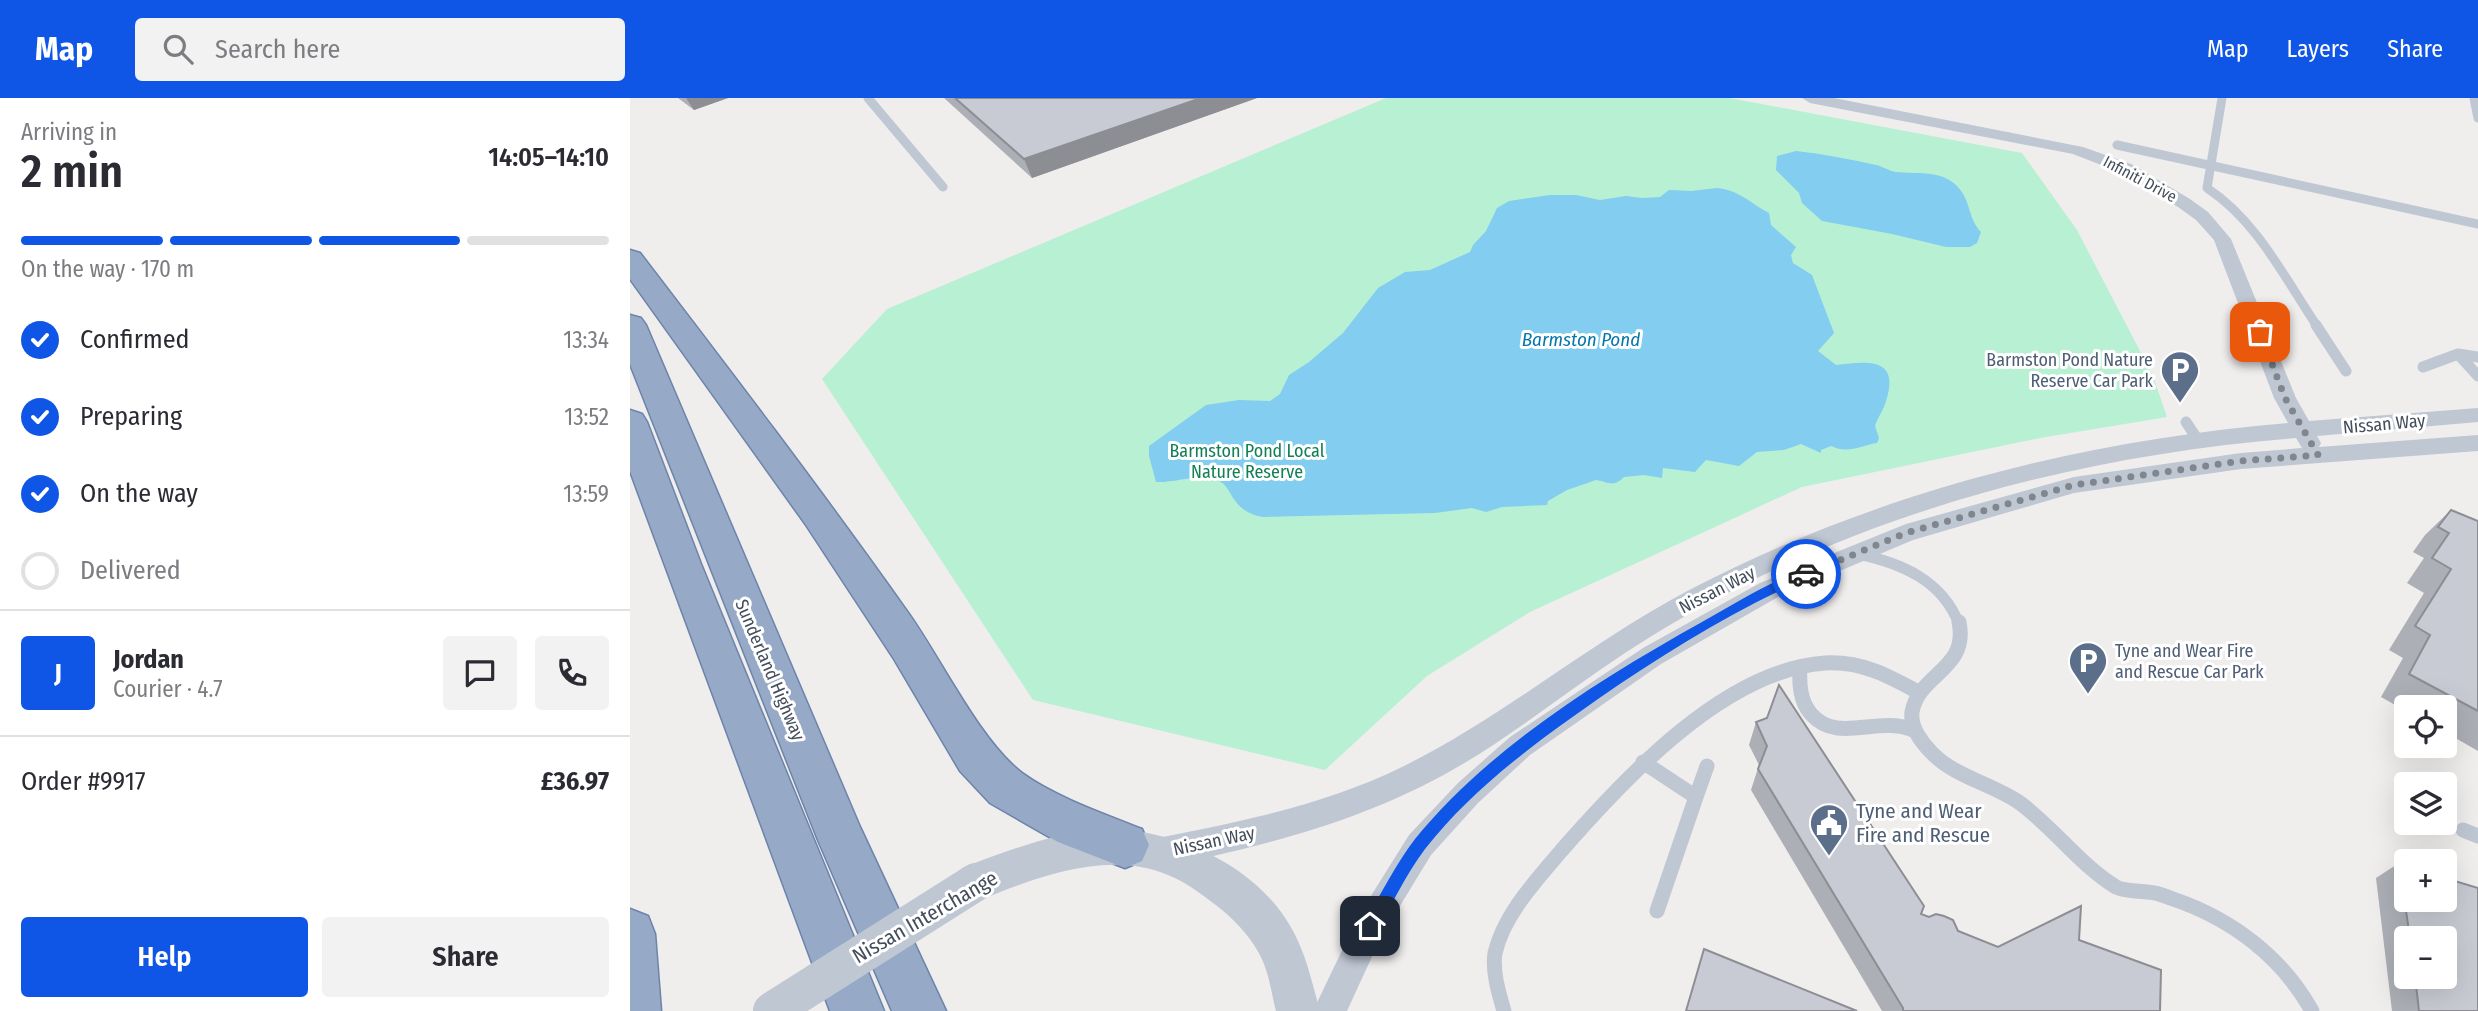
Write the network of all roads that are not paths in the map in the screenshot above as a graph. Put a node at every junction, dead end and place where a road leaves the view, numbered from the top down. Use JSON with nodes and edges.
{"nodes":[{"id":1,"x":869,"y":98,"type":"edge"},
{"id":2,"x":1811,"y":98,"type":"edge"},
{"id":3,"x":2222,"y":98,"type":"edge"},
{"id":4,"x":2474,"y":98,"type":"edge"},
{"id":5,"x":2478,"y":118,"type":"edge"},
{"id":6,"x":2117,"y":145,"type":"dead end"},
{"id":7,"x":2212,"y":165,"type":"junction"},
{"id":8,"x":943,"y":187,"type":"dead end"},
{"id":9,"x":2478,"y":224,"type":"edge"},
{"id":10,"x":630,"y":260,"type":"edge"},
{"id":11,"x":630,"y":325,"type":"edge"},
{"id":12,"x":2458,"y":354,"type":"junction"},
{"id":13,"x":2478,"y":357,"type":"edge"},
{"id":14,"x":2423,"y":367,"type":"dead end"},
{"id":15,"x":2346,"y":371,"type":"dead end"},
{"id":16,"x":2478,"y":376,"type":"edge"},
{"id":17,"x":2478,"y":415,"type":"edge"},
{"id":18,"x":630,"y":422,"type":"edge"},
{"id":19,"x":2302,"y":430,"type":"junction"},
{"id":20,"x":2478,"y":443,"type":"edge"},
{"id":21,"x":2318,"y":455,"type":"junction"},
{"id":22,"x":1855,"y":553,"type":"junction"},
{"id":23,"x":1800,"y":667,"type":"junction"},
{"id":24,"x":1924,"y":689,"type":"junction"},
{"id":25,"x":1915,"y":731,"type":"junction"},
{"id":26,"x":1643,"y":762,"type":"junction"},
{"id":27,"x":1707,"y":766,"type":"dead end"},
{"id":28,"x":1696,"y":797,"type":"junction"},
{"id":29,"x":2463,"y":830,"type":"dead end"},
{"id":30,"x":2478,"y":836,"type":"edge"},
{"id":31,"x":1125,"y":845,"type":"junction"},
{"id":32,"x":1163,"y":852,"type":"junction"},
{"id":33,"x":1657,"y":911,"type":"dead end"},
{"id":34,"x":630,"y":933,"type":"edge"},
{"id":35,"x":634,"y":1011,"type":"edge"},
{"id":36,"x":772,"y":1011,"type":"edge"},
{"id":37,"x":857,"y":1011,"type":"edge"},
{"id":38,"x":919,"y":1011,"type":"edge"},
{"id":39,"x":1298,"y":1011,"type":"edge"},
{"id":40,"x":1330,"y":1011,"type":"edge"},
{"id":41,"x":1504,"y":1011,"type":"edge"},
{"id":42,"x":2312,"y":1011,"type":"edge"}],
"edges":[{"from":1,"to":8,"type":"lane"},
{"from":2,"to":19,"type":"street","name":"Infiniti Drive"},
{"from":3,"to":7,"type":"lane"},
{"from":4,"to":5,"type":"lane"},
{"from":6,"to":7,"type":"lane"},
{"from":7,"to":9,"type":"lane"},
{"from":7,"to":15,"type":"lane"},
{"from":10,"to":31,"type":"highway"},
{"from":11,"to":38,"type":"highway","name":"Sunderland Highway"},
{"from":12,"to":13,"type":"lane"},
{"from":12,"to":14,"type":"lane"},
{"from":12,"to":16,"type":"lane"},
{"from":17,"to":19,"type":"street","name":"Nissan Way"},
{"from":18,"to":37,"type":"highway"},
{"from":19,"to":21,"type":"street","name":"Infiniti Drive"},
{"from":19,"to":32,"type":"street","name":"Nissan Way"},
{"from":20,"to":21,"type":"street","name":"Nissan Way"},
{"from":21,"to":22,"type":"street","name":"Nissan Way"},
{"from":22,"to":24,"type":"lane"},
{"from":22,"to":40,"type":"street","name":"Nissan Way"},
{"from":23,"to":24,"type":"lane"},
{"from":23,"to":25,"type":"lane"},
{"from":23,"to":26,"type":"lane"},
{"from":24,"to":25,"type":"lane"},
{"from":25,"to":42,"type":"lane"},
{"from":26,"to":28,"type":"lane"},
{"from":26,"to":41,"type":"lane"},
{"from":27,"to":28,"type":"lane"},
{"from":28,"to":33,"type":"lane"},
{"from":29,"to":30,"type":"lane"},
{"from":31,"to":32,"type":"street","name":"Nissan Interchange"},
{"from":31,"to":36,"type":"street","name":"Nissan Interchange","bridge":true},
{"from":32,"to":39,"type":"street","name":"Nissan Interchange"},
{"from":34,"to":35,"type":"highway"}]}
